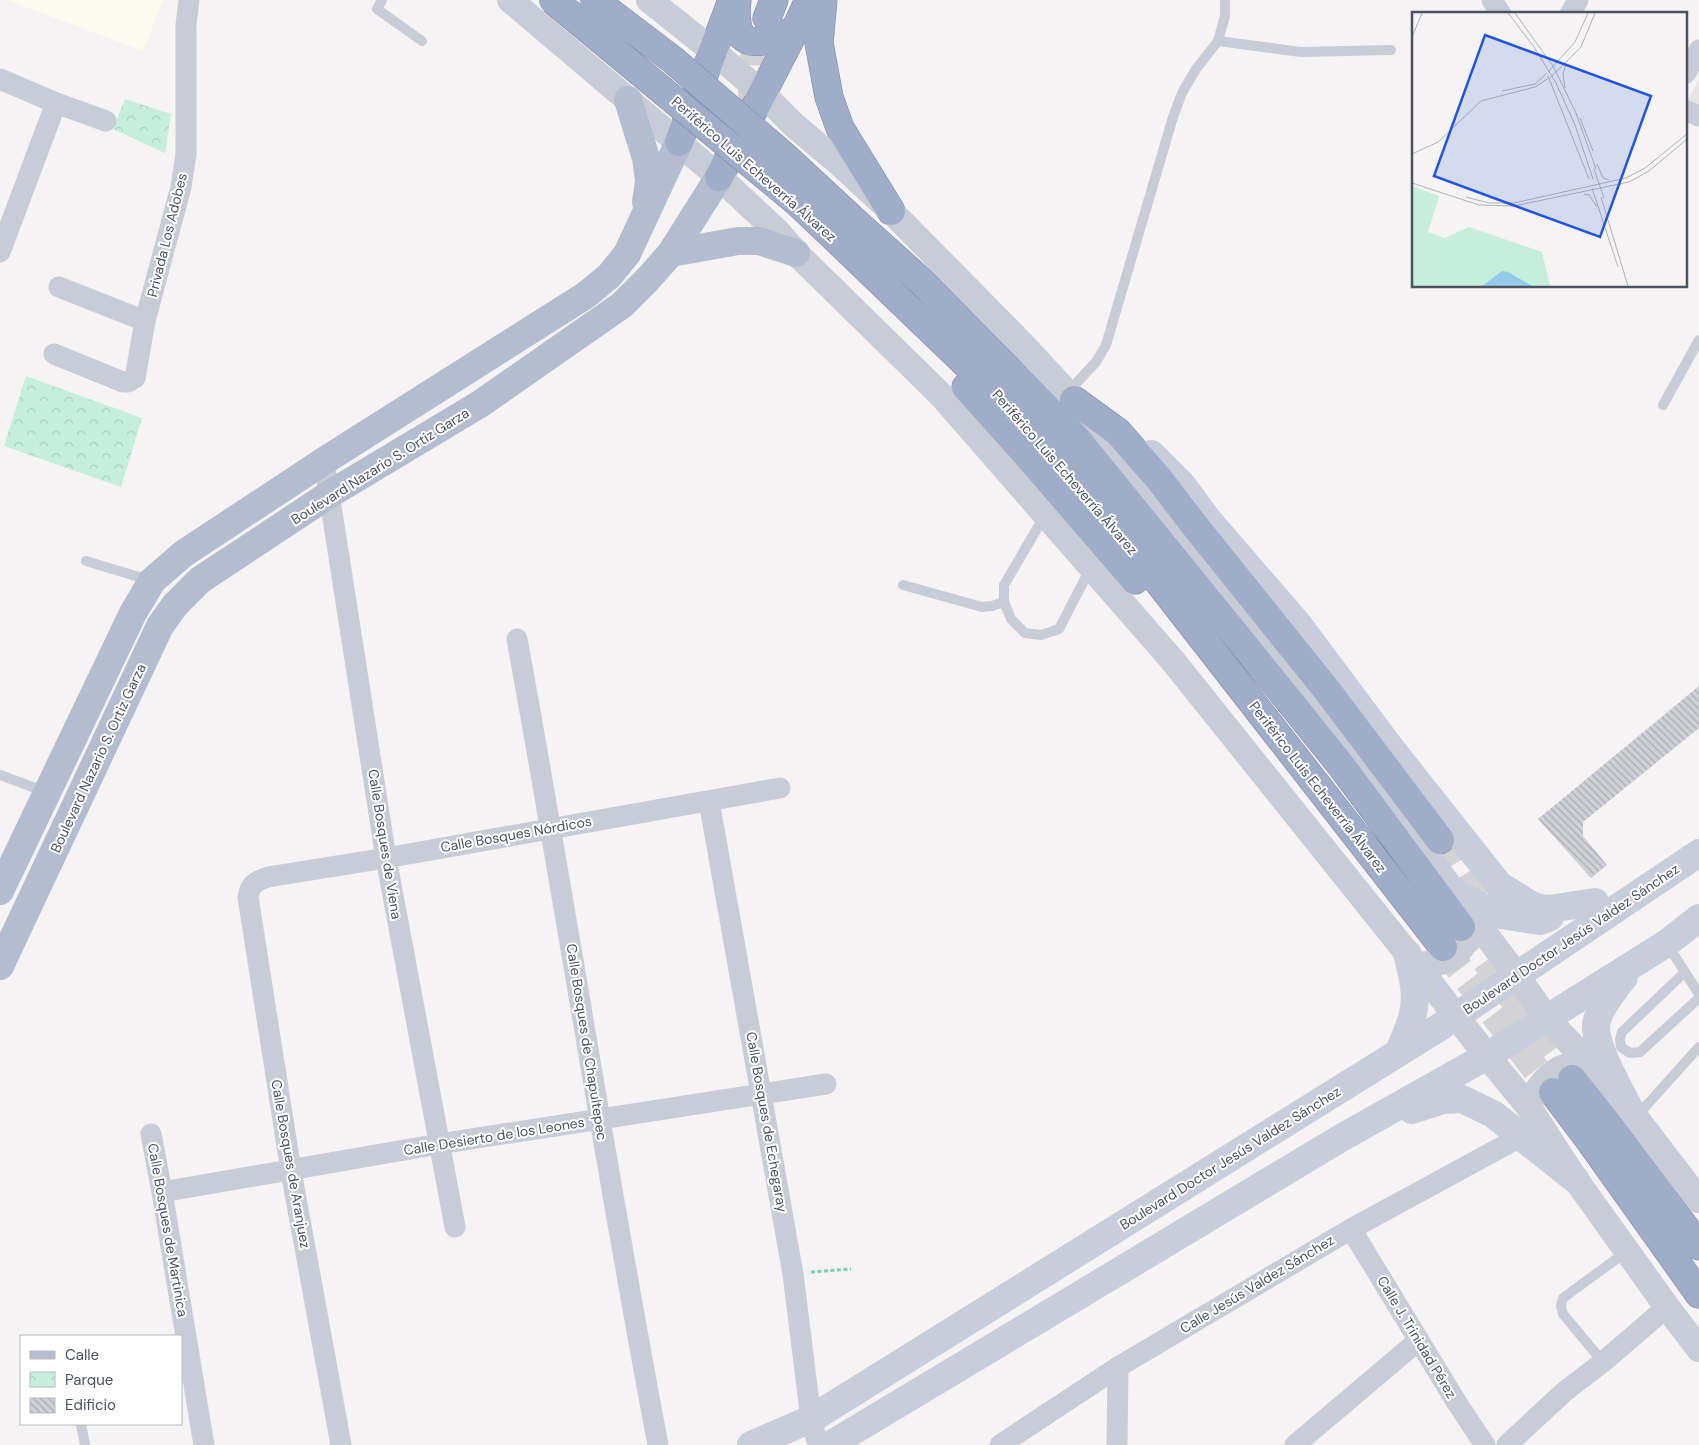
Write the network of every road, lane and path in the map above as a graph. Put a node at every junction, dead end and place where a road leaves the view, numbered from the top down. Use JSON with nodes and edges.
{"nodes":[{"id":1,"x":189,"y":0,"type":"edge"},
{"id":2,"x":382,"y":0,"type":"edge"},
{"id":3,"x":510,"y":0,"type":"edge"},
{"id":4,"x":553,"y":0,"type":"edge"},
{"id":5,"x":594,"y":0,"type":"edge"},
{"id":6,"x":647,"y":0,"type":"edge"},
{"id":7,"x":732,"y":0,"type":"edge"},
{"id":8,"x":737,"y":0,"type":"edge"},
{"id":9,"x":808,"y":0,"type":"edge"},
{"id":10,"x":823,"y":0,"type":"edge"},
{"id":11,"x":1225,"y":0,"type":"edge"},
{"id":12,"x":1492,"y":0,"type":"edge"},
{"id":13,"x":1578,"y":0,"type":"edge"},
{"id":14,"x":1501,"y":12,"type":"edge"},
{"id":15,"x":1571,"y":12,"type":"edge"},
{"id":16,"x":795,"y":30,"type":"junction"},
{"id":17,"x":422,"y":41,"type":"dead end"},
{"id":18,"x":1218,"y":41,"type":"junction"},
{"id":19,"x":1391,"y":50,"type":"dead end"},
{"id":20,"x":1699,"y":50,"type":"edge"},
{"id":21,"x":713,"y":51,"type":"junction"},
{"id":22,"x":590,"y":68,"type":"junction"},
{"id":23,"x":1686,"y":72,"type":"edge"},
{"id":24,"x":0,"y":79,"type":"edge"},
{"id":25,"x":763,"y":94,"type":"junction"},
{"id":26,"x":628,"y":100,"type":"junction"},
{"id":27,"x":56,"y":103,"type":"junction"},
{"id":28,"x":1686,"y":110,"type":"edge"},
{"id":29,"x":1699,"y":116,"type":"edge"},
{"id":30,"x":106,"y":121,"type":"dead end"},
{"id":31,"x":679,"y":142,"type":"junction"},
{"id":32,"x":839,"y":163,"type":"junction"},
{"id":33,"x":720,"y":177,"type":"junction"},
{"id":34,"x":891,"y":211,"type":"junction"},
{"id":35,"x":644,"y":219,"type":"junction"},
{"id":36,"x":803,"y":220,"type":"dead end"},
{"id":37,"x":844,"y":229,"type":"junction"},
{"id":38,"x":777,"y":231,"type":"junction"},
{"id":39,"x":0,"y":252,"type":"edge"},
{"id":40,"x":671,"y":253,"type":"junction"},
{"id":41,"x":796,"y":253,"type":"junction"},
{"id":42,"x":59,"y":287,"type":"dead end"},
{"id":43,"x":145,"y":321,"type":"junction"},
{"id":44,"x":1699,"y":340,"type":"edge"},
{"id":45,"x":54,"y":354,"type":"dead end"},
{"id":46,"x":1071,"y":396,"type":"junction"},
{"id":47,"x":1663,"y":405,"type":"dead end"},
{"id":48,"x":1076,"y":438,"type":"junction"},
{"id":49,"x":1126,"y":440,"type":"junction"},
{"id":50,"x":324,"y":461,"type":"junction"},
{"id":51,"x":330,"y":494,"type":"junction"},
{"id":52,"x":1045,"y":514,"type":"junction"},
{"id":53,"x":86,"y":560,"type":"dead end"},
{"id":54,"x":1091,"y":567,"type":"junction"},
{"id":55,"x":152,"y":581,"type":"junction"},
{"id":56,"x":903,"y":585,"type":"dead end"},
{"id":57,"x":1219,"y":585,"type":"junction"},
{"id":58,"x":1004,"y":602,"type":"junction"},
{"id":59,"x":517,"y":639,"type":"dead end"},
{"id":60,"x":1274,"y":731,"type":"junction"},
{"id":61,"x":0,"y":775,"type":"edge"},
{"id":62,"x":780,"y":788,"type":"dead end"},
{"id":63,"x":48,"y":793,"type":"junction"},
{"id":64,"x":709,"y":800,"type":"junction"},
{"id":65,"x":552,"y":828,"type":"junction"},
{"id":66,"x":1440,"y":840,"type":"tunnel mouth"},
{"id":67,"x":386,"y":858,"type":"junction"},
{"id":68,"x":1689,"y":861,"type":"edge"},
{"id":69,"x":253,"y":883,"type":"joint"},
{"id":70,"x":1452,"y":890,"type":"junction"},
{"id":71,"x":0,"y":891,"type":"edge"},
{"id":72,"x":1594,"y":902,"type":"junction"},
{"id":73,"x":1699,"y":918,"type":"edge"},
{"id":74,"x":1466,"y":921,"type":"junction"},
{"id":75,"x":1667,"y":943,"type":"junction"},
{"id":76,"x":1443,"y":947,"type":"tunnel mouth"},
{"id":77,"x":1411,"y":958,"type":"junction"},
{"id":78,"x":1,"y":963,"type":"edge"},
{"id":79,"x":1634,"y":964,"type":"junction"},
{"id":80,"x":1685,"y":972,"type":"junction"},
{"id":81,"x":1517,"y":976,"type":"junction"},
{"id":82,"x":1699,"y":994,"type":"edge"},
{"id":83,"x":1699,"y":998,"type":"edge"},
{"id":84,"x":1456,"y":1016,"type":"junction"},
{"id":85,"x":1547,"y":1019,"type":"junction"},
{"id":86,"x":1699,"y":1047,"type":"edge"},
{"id":87,"x":1398,"y":1053,"type":"junction"},
{"id":88,"x":1487,"y":1056,"type":"junction"},
{"id":89,"x":1575,"y":1078,"type":"junction"},
{"id":90,"x":826,"y":1084,"type":"dead end"},
{"id":91,"x":762,"y":1095,"type":"junction"},
{"id":92,"x":1528,"y":1106,"type":"junction"},
{"id":93,"x":1625,"y":1118,"type":"junction"},
{"id":94,"x":600,"y":1119,"type":"junction"},
{"id":95,"x":151,"y":1134,"type":"dead end"},
{"id":96,"x":1522,"y":1136,"type":"junction"},
{"id":97,"x":1342,"y":1138,"type":"junction"},
{"id":98,"x":439,"y":1144,"type":"junction"},
{"id":99,"x":291,"y":1170,"type":"junction"},
{"id":100,"x":1576,"y":1180,"type":"junction"},
{"id":101,"x":162,"y":1192,"type":"junction"},
{"id":102,"x":1699,"y":1200,"type":"edge"},
{"id":103,"x":454,"y":1227,"type":"dead end"},
{"id":104,"x":1351,"y":1228,"type":"junction"},
{"id":105,"x":1699,"y":1246,"type":"edge"},
{"id":106,"x":1627,"y":1251,"type":"junction"},
{"id":107,"x":851,"y":1269,"type":"dead end"},
{"id":108,"x":793,"y":1274,"type":"junction"},
{"id":109,"x":1699,"y":1294,"type":"edge"},
{"id":110,"x":1667,"y":1307,"type":"junction"},
{"id":111,"x":1419,"y":1340,"type":"junction"},
{"id":112,"x":1699,"y":1349,"type":"edge"},
{"id":113,"x":1604,"y":1362,"type":"junction"},
{"id":114,"x":1118,"y":1367,"type":"junction"},
{"id":115,"x":811,"y":1419,"type":"junction"},
{"id":116,"x":81,"y":1425,"type":"edge"},
{"id":117,"x":85,"y":1445,"type":"edge"},
{"id":118,"x":204,"y":1445,"type":"edge"},
{"id":119,"x":341,"y":1445,"type":"edge"},
{"id":120,"x":658,"y":1445,"type":"edge"},
{"id":121,"x":751,"y":1445,"type":"edge"},
{"id":122,"x":818,"y":1445,"type":"edge"},
{"id":123,"x":830,"y":1445,"type":"edge"},
{"id":124,"x":1000,"y":1445,"type":"edge"},
{"id":125,"x":1117,"y":1445,"type":"edge"},
{"id":126,"x":1295,"y":1445,"type":"edge"},
{"id":127,"x":1485,"y":1445,"type":"edge"},
{"id":128,"x":1507,"y":1445,"type":"edge"}],
"edges":[{"from":1,"to":43,"type":"street","name":"Privada Los Adobes"},
{"from":2,"to":17,"type":"lane"},
{"from":3,"to":22,"type":"street"},
{"from":4,"to":37,"type":"highway","name":"Periférico Luis Echeverría Álvarez","bridge":true},
{"from":5,"to":37,"type":"highway","name":"Periférico Luis Echeverría Álvarez","bridge":true},
{"from":6,"to":21,"type":"street"},
{"from":6,"to":22,"type":"street"},
{"from":7,"to":21,"type":"highway"},
{"from":8,"to":16,"type":"highway"},
{"from":9,"to":16,"type":"highway","name":"Boulevard Nazario S. Ortiz Garza"},
{"from":10,"to":34,"type":"highway"},
{"from":11,"to":18,"type":"lane"},
{"from":12,"to":14,"type":"street"},
{"from":13,"to":15,"type":"street"},
{"from":16,"to":25,"type":"highway","name":"Boulevard Nazario S. Ortiz Garza"},
{"from":18,"to":19,"type":"lane"},
{"from":18,"to":46,"type":"lane"},
{"from":20,"to":23,"type":"street"},
{"from":21,"to":25,"type":"street"},
{"from":21,"to":31,"type":"highway"},
{"from":22,"to":26,"type":"street"},
{"from":24,"to":27,"type":"street"},
{"from":25,"to":32,"type":"street"},
{"from":25,"to":33,"type":"highway","name":"Boulevard Nazario S. Ortiz Garza"},
{"from":26,"to":31,"type":"street"},
{"from":26,"to":35,"type":"main road"},
{"from":27,"to":30,"type":"street"},
{"from":27,"to":39,"type":"street"},
{"from":28,"to":29,"type":"street"},
{"from":31,"to":33,"type":"street"},
{"from":31,"to":35,"type":"main road"},
{"from":32,"to":34,"type":"street"},
{"from":32,"to":38,"type":"street"},
{"from":33,"to":38,"type":"street"},
{"from":33,"to":40,"type":"main road","name":"Boulevard Nazario S. Ortiz Garza"},
{"from":34,"to":46,"type":"street"},
{"from":35,"to":50,"type":"main road"},
{"from":36,"to":60,"type":"highway"},
{"from":37,"to":48,"type":"highway","name":"Periférico Luis Echeverría Álvarez"},
{"from":37,"to":60,"type":"highway","name":"Periférico Luis Echeverría Álvarez"},
{"from":38,"to":41,"type":"street"},
{"from":40,"to":41,"type":"main road"},
{"from":40,"to":51,"type":"main road","name":"Boulevard Nazario S. Ortiz Garza"},
{"from":41,"to":52,"type":"street"},
{"from":42,"to":43,"type":"street"},
{"from":43,"to":45,"type":"street","name":"Privada Los Adobes"},
{"from":44,"to":47,"type":"lane"},
{"from":46,"to":49,"type":"highway"},
{"from":46,"to":57,"type":"street"},
{"from":48,"to":57,"type":"highway"},
{"from":48,"to":74,"type":"highway","name":"Periférico Luis Echeverría Álvarez"},
{"from":49,"to":66,"type":"highway"},
{"from":49,"to":72,"type":"main road"},
{"from":50,"to":51,"type":"street","name":"Calle Bosques de Viena"},
{"from":50,"to":55,"type":"main road"},
{"from":51,"to":67,"type":"street","name":"Calle Bosques de Viena"},
{"from":51,"to":78,"type":"main road","name":"Boulevard Nazario S. Ortiz Garza"},
{"from":52,"to":54,"type":"street"},
{"from":52,"to":58,"type":"lane"},
{"from":53,"to":55,"type":"lane"},
{"from":54,"to":58,"type":"lane"},
{"from":54,"to":77,"type":"street"},
{"from":55,"to":63,"type":"main road"},
{"from":56,"to":58,"type":"lane"},
{"from":57,"to":70,"type":"street"},
{"from":59,"to":65,"type":"street","name":"Calle Bosques de Chapultepec"},
{"from":60,"to":76,"type":"highway","name":"Periférico Luis Echeverría Álvarez"},
{"from":61,"to":63,"type":"lane"},
{"from":62,"to":64,"type":"street","name":"Calle Bosques Nórdicos"},
{"from":63,"to":71,"type":"main road"},
{"from":64,"to":65,"type":"street","name":"Calle Bosques Nórdicos"},
{"from":64,"to":91,"type":"street","name":"Calle Bosques de Echegaray"},
{"from":65,"to":67,"type":"street","name":"Calle Bosques Nórdicos"},
{"from":65,"to":94,"type":"street","name":"Calle Bosques de Chapultepec"},
{"from":67,"to":69,"type":"street","name":"Calle Bosques Nórdicos"},
{"from":67,"to":98,"type":"street","name":"Calle Bosques de Viena"},
{"from":68,"to":72,"type":"main road"},
{"from":68,"to":81,"type":"main road","name":"Boulevard Doctor Jesús Valdez Sánchez"},
{"from":69,"to":99,"type":"street","name":"Calle Bosques de Aranjuez"},
{"from":70,"to":72,"type":"main road"},
{"from":70,"to":74,"type":"street"},
{"from":73,"to":75,"type":"main road"},
{"from":74,"to":77,"type":"street"},
{"from":74,"to":81,"type":"street"},
{"from":75,"to":79,"type":"main road"},
{"from":75,"to":80,"type":"lane"},
{"from":77,"to":84,"type":"street"},
{"from":77,"to":87,"type":"main road"},
{"from":79,"to":85,"type":"main road"},
{"from":79,"to":93,"type":"main road"},
{"from":80,"to":82,"type":"lane"},
{"from":80,"to":83,"type":"lane"},
{"from":81,"to":84,"type":"main road","name":"Boulevard Doctor Jesús Valdez Sánchez"},
{"from":81,"to":85,"type":"street"},
{"from":84,"to":87,"type":"main road","name":"Boulevard Doctor Jesús Valdez Sánchez"},
{"from":84,"to":88,"type":"street"},
{"from":85,"to":88,"type":"main road"},
{"from":85,"to":89,"type":"street"},
{"from":86,"to":93,"type":"lane"},
{"from":87,"to":115,"type":"main road","name":"Boulevard Doctor Jesús Valdez Sánchez"},
{"from":88,"to":92,"type":"street"},
{"from":88,"to":97,"type":"main road"},
{"from":89,"to":92,"type":"street"},
{"from":89,"to":93,"type":"highway"},
{"from":89,"to":109,"type":"highway"},
{"from":90,"to":91,"type":"street","name":"Calle Desierto de los Leones"},
{"from":91,"to":94,"type":"street","name":"Calle Desierto de los Leones"},
{"from":91,"to":108,"type":"street","name":"Calle Bosques de Echegaray"},
{"from":92,"to":100,"type":"street"},
{"from":93,"to":102,"type":"street"},
{"from":93,"to":105,"type":"highway"},
{"from":94,"to":98,"type":"street","name":"Calle Desierto de los Leones"},
{"from":94,"to":120,"type":"street","name":"Calle Bosques de Chapultepec"},
{"from":95,"to":101,"type":"street","name":"Calle Bosques de Martinica"},
{"from":96,"to":97,"type":"main road"},
{"from":96,"to":100,"type":"main road"},
{"from":96,"to":104,"type":"street","name":"Calle Jesús Valdez Sánchez"},
{"from":97,"to":123,"type":"main road"},
{"from":98,"to":99,"type":"street","name":"Calle Desierto de los Leones"},
{"from":98,"to":103,"type":"street","name":"Calle Bosques de Viena"},
{"from":99,"to":101,"type":"street","name":"Calle Desierto de los Leones"},
{"from":99,"to":119,"type":"street","name":"Calle Bosques de Aranjuez"},
{"from":100,"to":106,"type":"street"},
{"from":101,"to":118,"type":"street","name":"Calle Bosques de Martinica"},
{"from":104,"to":111,"type":"street","name":"Calle J. Trinidad Pérez"},
{"from":104,"to":114,"type":"street","name":"Calle Jesús Valdez Sánchez"},
{"from":106,"to":110,"type":"street"},
{"from":106,"to":113,"type":"lane"},
{"from":107,"to":108,"type":"path"},
{"from":108,"to":115,"type":"street","name":"Calle Bosques de Echegaray"},
{"from":110,"to":112,"type":"street"},
{"from":110,"to":113,"type":"street"},
{"from":111,"to":126,"type":"street"},
{"from":111,"to":127,"type":"street","name":"Calle J. Trinidad Pérez"},
{"from":113,"to":128,"type":"street"},
{"from":114,"to":124,"type":"street","name":"Calle Jesús Valdez Sánchez"},
{"from":114,"to":125,"type":"street"},
{"from":115,"to":121,"type":"main road","name":"Boulevard Doctor Jesús Valdez Sánchez"},
{"from":115,"to":122,"type":"street","name":"Calle Bosques de Echegaray"},
{"from":116,"to":117,"type":"lane"}]}
